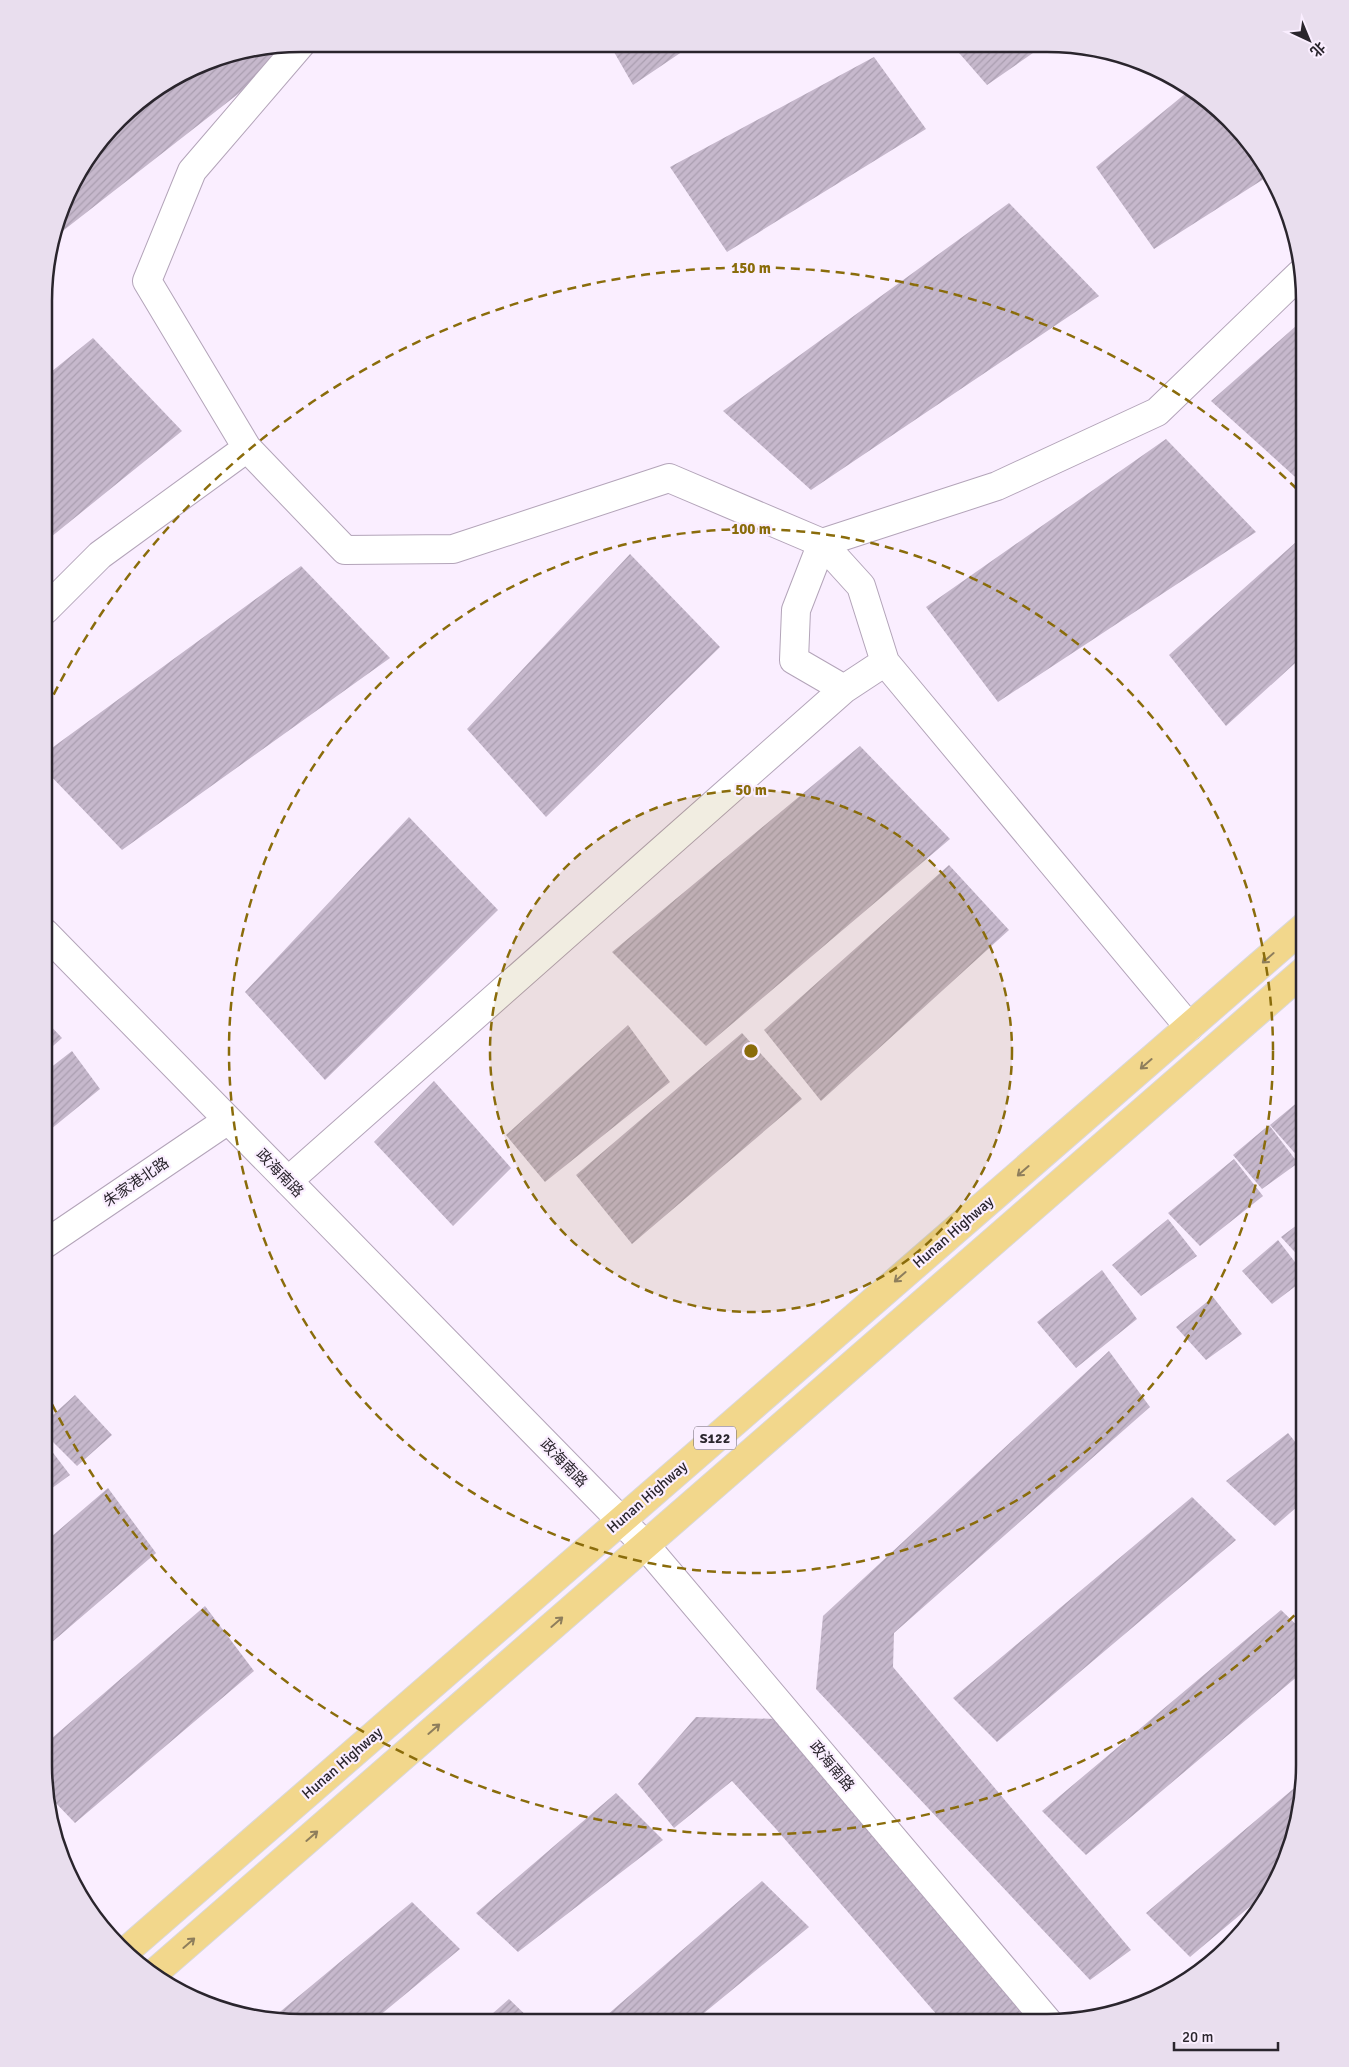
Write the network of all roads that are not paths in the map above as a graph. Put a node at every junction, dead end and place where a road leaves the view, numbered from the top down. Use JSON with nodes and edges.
{"nodes":[{"id":1,"x":294,"y":52,"type":"edge"},
{"id":2,"x":1295,"y":279,"type":"edge"},
{"id":3,"x":247,"y":448,"type":"junction"},
{"id":4,"x":822,"y":543,"type":"junction"},
{"id":5,"x":52,"y":603,"type":"edge"},
{"id":6,"x":886,"y":662,"type":"junction"},
{"id":7,"x":844,"y":689,"type":"junction"},
{"id":8,"x":1296,"y":934,"type":"edge"},
{"id":9,"x":52,"y":940,"type":"edge"},
{"id":10,"x":1296,"y":978,"type":"edge"},
{"id":11,"x":1189,"y":1027,"type":"junction"},
{"id":12,"x":228,"y":1120,"type":"junction"},
{"id":13,"x":288,"y":1181,"type":"junction"},
{"id":14,"x":52,"y":1239,"type":"edge"},
{"id":15,"x":620,"y":1521,"type":"junction"},
{"id":16,"x":645,"y":1545,"type":"junction"},
{"id":17,"x":131,"y":1948,"type":"edge"},
{"id":18,"x":158,"y":1969,"type":"edge"},
{"id":19,"x":1041,"y":2014,"type":"edge"}],
"edges":[{"from":1,"to":3,"type":"street"},
{"from":2,"to":4,"type":"street"},
{"from":3,"to":4,"type":"street"},
{"from":3,"to":5,"type":"street"},
{"from":4,"to":6,"type":"street"},
{"from":4,"to":7,"type":"street"},
{"from":6,"to":7,"type":"street"},
{"from":6,"to":11,"type":"street"},
{"from":7,"to":13,"type":"street"},
{"from":8,"to":11,"type":"main road","name":"Hunan Highway","number":"S122","one_way":true},
{"from":9,"to":12,"type":"street","name":"政海南路"},
{"from":10,"to":16,"type":"main road","number":"S122"},
{"from":11,"to":15,"type":"main road","name":"Hunan Highway","number":"S122","one_way":true},
{"from":12,"to":13,"type":"street","name":"政海南路"},
{"from":12,"to":14,"type":"street","name":"朱家港北路"},
{"from":13,"to":15,"type":"street","name":"政海南路"},
{"from":15,"to":16,"type":"street","name":"政海南路"},
{"from":15,"to":17,"type":"main road","name":"Hunan Highway","number":"S122"},
{"from":18,"to":16,"type":"main road","number":"S122","one_way":true},
{"from":16,"to":19,"type":"street","name":"政海南路"}]}
